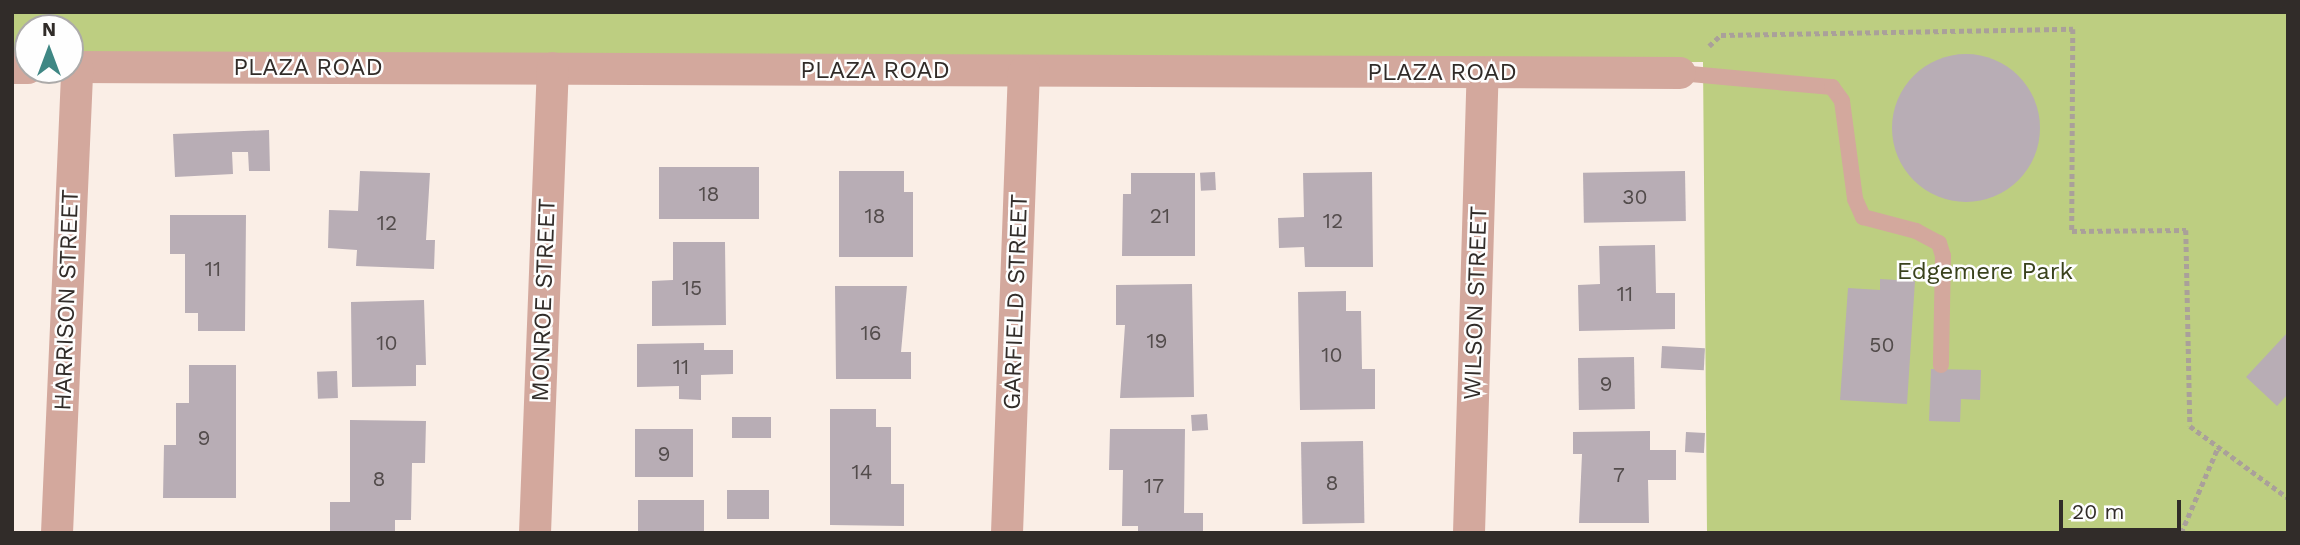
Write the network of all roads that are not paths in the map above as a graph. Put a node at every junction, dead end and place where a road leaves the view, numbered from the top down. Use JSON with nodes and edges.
{"nodes":[{"id":1,"x":84,"y":67,"type":"edge"},
{"id":2,"x":553,"y":68,"type":"junction"},
{"id":3,"x":1024,"y":72,"type":"junction"},
{"id":4,"x":1483,"y":73,"type":"junction"},
{"id":5,"x":1680,"y":73,"type":"joint"},
{"id":6,"x":73,"y":84,"type":"edge"},
{"id":7,"x":1941,"y":365,"type":"dead end"},
{"id":8,"x":57,"y":533,"type":"edge"},
{"id":9,"x":535,"y":533,"type":"edge"},
{"id":10,"x":1007,"y":533,"type":"edge"},
{"id":11,"x":1469,"y":533,"type":"edge"}],
"edges":[{"from":1,"to":2,"type":"street","name":"PLAZA ROAD"},
{"from":2,"to":3,"type":"street","name":"PLAZA ROAD"},
{"from":2,"to":9,"type":"street","name":"MONROE STREET"},
{"from":3,"to":4,"type":"street","name":"PLAZA ROAD"},
{"from":3,"to":10,"type":"street","name":"GARFIELD STREET"},
{"from":4,"to":5,"type":"street","name":"PLAZA ROAD"},
{"from":4,"to":11,"type":"street","name":"WILSON STREET"},
{"from":5,"to":7,"type":"lane"},
{"from":6,"to":8,"type":"street","name":"HARRISON STREET"}]}
